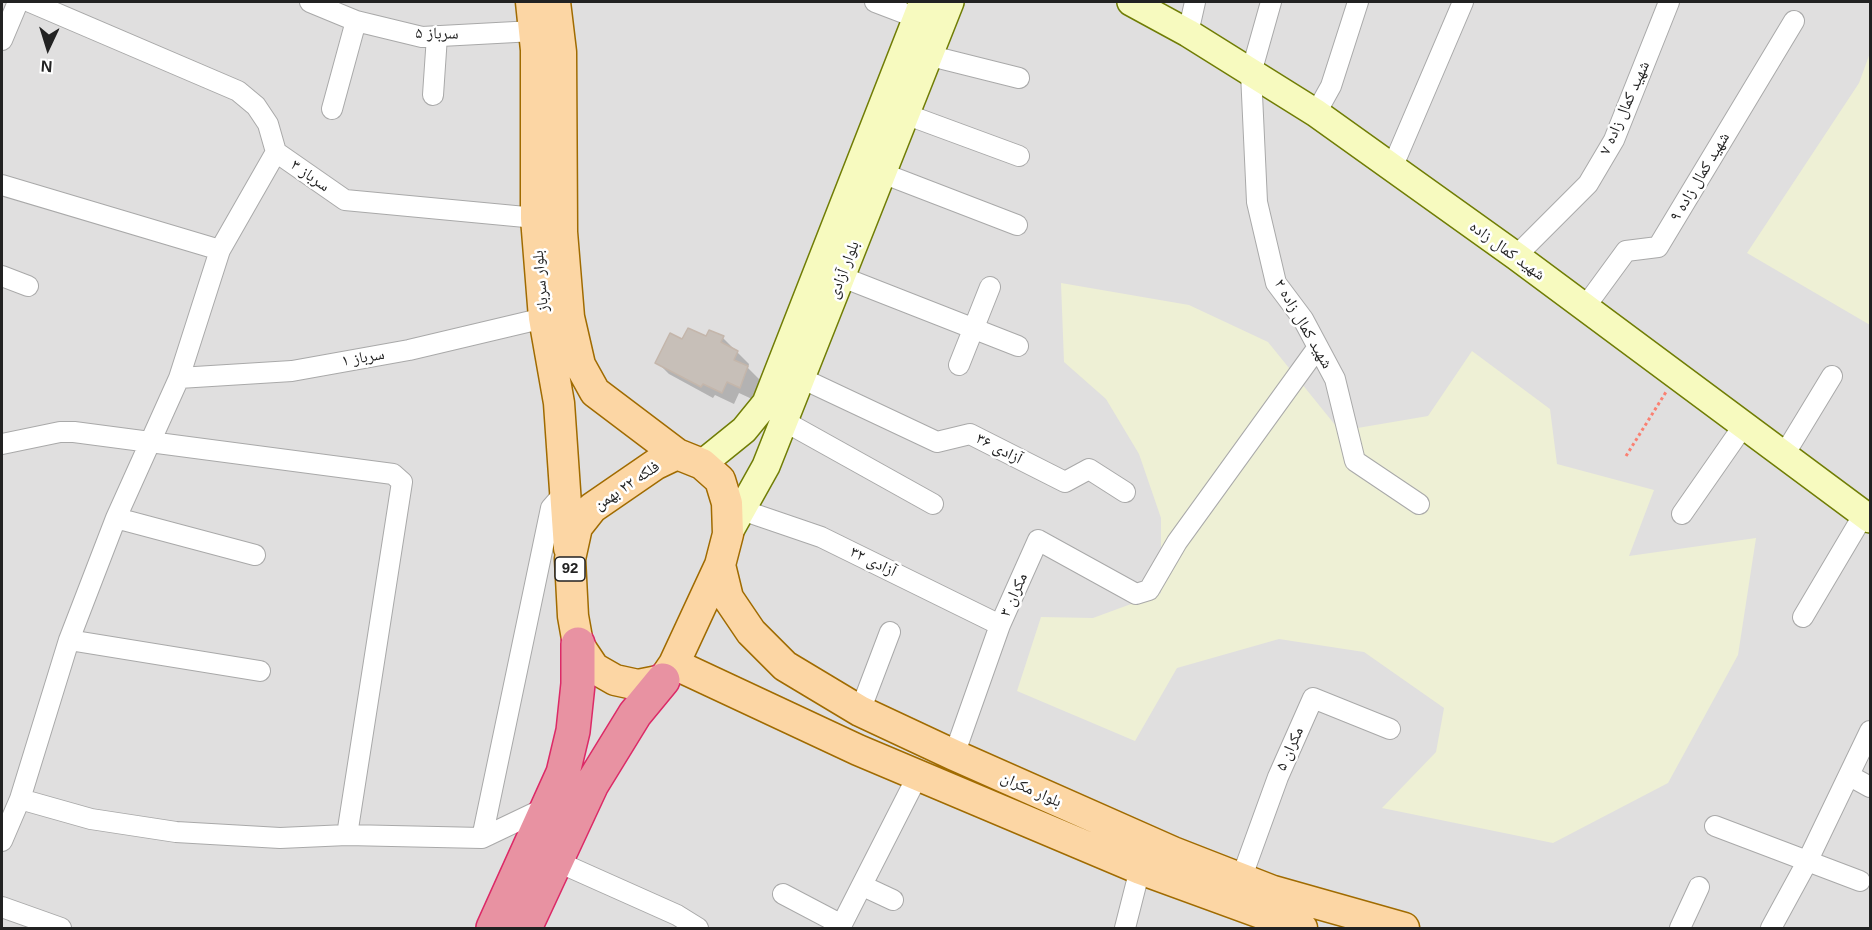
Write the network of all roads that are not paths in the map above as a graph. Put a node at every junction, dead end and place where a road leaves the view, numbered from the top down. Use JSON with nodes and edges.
{"nodes":[{"id":1,"x":18,"y":2,"type":"edge"},
{"id":2,"x":30,"y":2,"type":"edge"},
{"id":3,"x":310,"y":2,"type":"edge"},
{"id":4,"x":531,"y":2,"type":"edge"},
{"id":5,"x":555,"y":2,"type":"edge"},
{"id":6,"x":875,"y":2,"type":"edge"},
{"id":7,"x":950,"y":2,"type":"edge"},
{"id":8,"x":1131,"y":2,"type":"edge"},
{"id":9,"x":1195,"y":2,"type":"edge"},
{"id":10,"x":1271,"y":2,"type":"edge"},
{"id":11,"x":1358,"y":2,"type":"edge"},
{"id":12,"x":1463,"y":2,"type":"edge"},
{"id":13,"x":1669,"y":2,"type":"edge"},
{"id":14,"x":920,"y":10,"type":"edge"},
{"id":15,"x":356,"y":21,"type":"junction"},
{"id":16,"x":1794,"y":21,"type":"dead end"},
{"id":17,"x":4,"y":29,"type":"edge"},
{"id":18,"x":534,"y":31,"type":"junction"},
{"id":19,"x":1188,"y":33,"type":"junction"},
{"id":20,"x":437,"y":36,"type":"junction"},
{"id":21,"x":927,"y":55,"type":"junction"},
{"id":22,"x":1251,"y":73,"type":"junction"},
{"id":23,"x":1019,"y":78,"type":"dead end"},
{"id":24,"x":433,"y":95,"type":"dead end"},
{"id":25,"x":332,"y":109,"type":"dead end"},
{"id":26,"x":1316,"y":113,"type":"junction"},
{"id":27,"x":905,"y":114,"type":"junction"},
{"id":28,"x":276,"y":152,"type":"junction"},
{"id":29,"x":1019,"y":156,"type":"dead end"},
{"id":30,"x":1392,"y":168,"type":"junction"},
{"id":31,"x":882,"y":173,"type":"junction"},
{"id":32,"x":2,"y":185,"type":"edge"},
{"id":33,"x":536,"y":218,"type":"junction"},
{"id":34,"x":1017,"y":225,"type":"dead end"},
{"id":35,"x":220,"y":250,"type":"junction"},
{"id":36,"x":1516,"y":256,"type":"junction"},
{"id":37,"x":2,"y":276,"type":"edge"},
{"id":38,"x":842,"y":277,"type":"junction"},
{"id":39,"x":28,"y":286,"type":"dead end"},
{"id":40,"x":990,"y":287,"type":"dead end"},
{"id":41,"x":1585,"y":307,"type":"junction"},
{"id":42,"x":544,"y":318,"type":"junction"},
{"id":43,"x":972,"y":328,"type":"junction"},
{"id":44,"x":1018,"y":346,"type":"dead end"},
{"id":45,"x":1318,"y":347,"type":"junction"},
{"id":46,"x":959,"y":365,"type":"dead end"},
{"id":47,"x":1832,"y":376,"type":"dead end"},
{"id":48,"x":179,"y":378,"type":"junction"},
{"id":49,"x":801,"y":378,"type":"junction"},
{"id":50,"x":784,"y":420,"type":"junction"},
{"id":51,"x":1744,"y":425,"type":"junction"},
{"id":52,"x":148,"y":442,"type":"junction"},
{"id":53,"x":2,"y":444,"type":"edge"},
{"id":54,"x":1784,"y":455,"type":"junction"},
{"id":55,"x":689,"y":459,"type":"junction"},
{"id":56,"x":565,"y":492,"type":"junction"},
{"id":57,"x":1125,"y":492,"type":"dead end"},
{"id":58,"x":933,"y":504,"type":"dead end"},
{"id":59,"x":1419,"y":504,"type":"dead end"},
{"id":60,"x":1682,"y":514,"type":"dead end"},
{"id":61,"x":1867,"y":517,"type":"edge"},
{"id":62,"x":116,"y":518,"type":"junction"},
{"id":63,"x":735,"y":522,"type":"junction"},
{"id":64,"x":255,"y":555,"type":"dead end"},
{"id":65,"x":570,"y":559,"type":"junction"},
{"id":66,"x":720,"y":565,"type":"junction"},
{"id":67,"x":1803,"y":617,"type":"dead end"},
{"id":68,"x":1000,"y":624,"type":"junction"},
{"id":69,"x":890,"y":632,"type":"dead end"},
{"id":70,"x":69,"y":640,"type":"junction"},
{"id":71,"x":578,"y":644,"type":"junction"},
{"id":72,"x":260,"y":671,"type":"dead end"},
{"id":73,"x":669,"y":672,"type":"junction"},
{"id":74,"x":849,"y":704,"type":"junction"},
{"id":75,"x":1390,"y":729,"type":"dead end"},
{"id":76,"x":815,"y":730,"type":"junction"},
{"id":77,"x":1870,"y":731,"type":"edge"},
{"id":78,"x":954,"y":755,"type":"junction"},
{"id":79,"x":918,"y":775,"type":"junction"},
{"id":80,"x":1850,"y":776,"type":"junction"},
{"id":81,"x":1870,"y":787,"type":"edge"},
{"id":82,"x":20,"y":799,"type":"junction"},
{"id":83,"x":549,"y":806,"type":"junction"},
{"id":84,"x":1715,"y":826,"type":"dead end"},
{"id":85,"x":347,"y":836,"type":"junction"},
{"id":86,"x":482,"y":838,"type":"junction"},
{"id":87,"x":2,"y":841,"type":"edge"},
{"id":88,"x":555,"y":861,"type":"junction"},
{"id":89,"x":1807,"y":862,"type":"junction"},
{"id":90,"x":1140,"y":869,"type":"junction"},
{"id":91,"x":1241,"y":879,"type":"junction"},
{"id":92,"x":1860,"y":881,"type":"dead end"},
{"id":93,"x":863,"y":886,"type":"junction"},
{"id":94,"x":1699,"y":887,"type":"dead end"},
{"id":95,"x":783,"y":894,"type":"dead end"},
{"id":96,"x":894,"y":900,"type":"dead end"},
{"id":97,"x":2,"y":907,"type":"edge"},
{"id":98,"x":841,"y":927,"type":"edge"},
{"id":99,"x":61,"y":928,"type":"edge"},
{"id":100,"x":493,"y":928,"type":"edge"},
{"id":101,"x":525,"y":928,"type":"edge"},
{"id":102,"x":698,"y":928,"type":"edge"},
{"id":103,"x":1125,"y":928,"type":"edge"},
{"id":104,"x":1302,"y":928,"type":"edge"},
{"id":105,"x":1404,"y":928,"type":"edge"},
{"id":106,"x":1680,"y":928,"type":"edge"},
{"id":107,"x":1771,"y":928,"type":"edge"}],
"edges":[{"from":1,"to":17,"type":"street"},
{"from":2,"to":28,"type":"street","name":"سرباز ۳"},
{"from":3,"to":15,"type":"street","name":"سرباز ۵"},
{"from":4,"to":18,"type":"main road","name":"بلوار سرباز","number":"92"},
{"from":5,"to":55,"type":"main road","name":"بلوار سرباز"},
{"from":6,"to":14,"type":"street"},
{"from":7,"to":21,"type":"main road","name":"بلوار آزادی"},
{"from":8,"to":19,"type":"main road","name":"شهید کمال زاده"},
{"from":9,"to":19,"type":"street"},
{"from":10,"to":22,"type":"street","name":"شهید کمال زاده ۲"},
{"from":11,"to":26,"type":"street"},
{"from":12,"to":30,"type":"street"},
{"from":13,"to":36,"type":"street","name":"شهید کمال زاده ۷"},
{"from":14,"to":55,"type":"main road","name":"بلوار آزادی"},
{"from":15,"to":20,"type":"street","name":"سرباز ۵"},
{"from":15,"to":25,"type":"street"},
{"from":16,"to":41,"type":"street","name":"شهید کمال زاده ۹"},
{"from":18,"to":20,"type":"street","name":"سرباز ۵"},
{"from":18,"to":33,"type":"main road","name":"بلوار سرباز","number":"92"},
{"from":19,"to":22,"type":"main road","name":"شهید کمال زاده"},
{"from":20,"to":24,"type":"street"},
{"from":21,"to":23,"type":"street"},
{"from":21,"to":27,"type":"main road","name":"بلوار آزادی"},
{"from":22,"to":26,"type":"main road","name":"شهید کمال زاده"},
{"from":22,"to":45,"type":"street","name":"شهید کمال زاده ۲"},
{"from":26,"to":30,"type":"main road","name":"شهید کمال زاده"},
{"from":27,"to":29,"type":"street"},
{"from":27,"to":31,"type":"main road","name":"بلوار آزادی"},
{"from":28,"to":33,"type":"street","name":"سرباز ۳"},
{"from":28,"to":35,"type":"street"},
{"from":30,"to":36,"type":"main road","name":"شهید کمال زاده"},
{"from":31,"to":34,"type":"street"},
{"from":31,"to":38,"type":"main road","name":"بلوار آزادی"},
{"from":32,"to":35,"type":"street"},
{"from":33,"to":42,"type":"main road","name":"بلوار سرباز","number":"92"},
{"from":35,"to":48,"type":"street"},
{"from":36,"to":41,"type":"main road","name":"شهید کمال زاده"},
{"from":37,"to":39,"type":"street"},
{"from":38,"to":43,"type":"street"},
{"from":38,"to":49,"type":"main road","name":"بلوار آزادی"},
{"from":40,"to":43,"type":"street"},
{"from":41,"to":51,"type":"main road","name":"شهید کمال زاده"},
{"from":42,"to":48,"type":"street","name":"سرباز ۱"},
{"from":42,"to":56,"type":"main road","name":"بلوار سرباز","number":"92"},
{"from":43,"to":44,"type":"street"},
{"from":43,"to":46,"type":"street"},
{"from":45,"to":59,"type":"street","name":"شهید کمال زاده ۲"},
{"from":45,"to":68,"type":"street","name":"مکران ۳"},
{"from":47,"to":54,"type":"street"},
{"from":48,"to":52,"type":"street"},
{"from":49,"to":50,"type":"main road","name":"بلوار آزادی"},
{"from":49,"to":57,"type":"street","name":"آزادی ۳۶"},
{"from":50,"to":58,"type":"street"},
{"from":50,"to":63,"type":"main road","name":"بلوار آزادی"},
{"from":51,"to":54,"type":"main road","name":"شهید کمال زاده"},
{"from":51,"to":60,"type":"street"},
{"from":52,"to":53,"type":"street"},
{"from":52,"to":62,"type":"street"},
{"from":52,"to":85,"type":"street"},
{"from":54,"to":61,"type":"main road","name":"شهید کمال زاده"},
{"from":55,"to":63,"type":"main road"},
{"from":55,"to":65,"type":"main road","name":"فلکه ۲۲ بهمن","number":"92"},
{"from":56,"to":65,"type":"main road","name":"بلوار سرباز","number":"92"},
{"from":56,"to":86,"type":"street"},
{"from":61,"to":67,"type":"street"},
{"from":62,"to":64,"type":"street"},
{"from":62,"to":70,"type":"street"},
{"from":63,"to":66,"type":"main road"},
{"from":63,"to":68,"type":"street","name":"آزادی ۳۲"},
{"from":65,"to":71,"type":"main road","name":"فلکه ۲۲ بهمن","number":"92"},
{"from":66,"to":73,"type":"main road"},
{"from":66,"to":74,"type":"main road","name":"بلوار مکران"},
{"from":68,"to":78,"type":"street","name":"مکران ۳"},
{"from":69,"to":74,"type":"street"},
{"from":70,"to":72,"type":"street"},
{"from":70,"to":82,"type":"street"},
{"from":71,"to":73,"type":"main road","name":"فلکه ۲۲ بهمن","number":"92"},
{"from":71,"to":83,"type":"highway","number":"92"},
{"from":73,"to":76,"type":"main road","name":"بلوار مکران"},
{"from":73,"to":88,"type":"highway"},
{"from":74,"to":76,"type":"main road"},
{"from":74,"to":78,"type":"main road","name":"بلوار مکران"},
{"from":75,"to":91,"type":"street","name":"مکران ۵"},
{"from":76,"to":79,"type":"main road","name":"بلوار مکران"},
{"from":77,"to":80,"type":"street"},
{"from":78,"to":91,"type":"main road","name":"بلوار مکران"},
{"from":79,"to":90,"type":"main road","name":"بلوار مکران"},
{"from":79,"to":93,"type":"street"},
{"from":80,"to":81,"type":"street"},
{"from":80,"to":89,"type":"street"},
{"from":82,"to":85,"type":"street"},
{"from":82,"to":87,"type":"street"},
{"from":83,"to":86,"type":"street"},
{"from":83,"to":100,"type":"highway","number":"92"},
{"from":84,"to":89,"type":"street"},
{"from":85,"to":86,"type":"street"},
{"from":88,"to":101,"type":"highway"},
{"from":88,"to":102,"type":"street"},
{"from":89,"to":92,"type":"street"},
{"from":89,"to":107,"type":"street"},
{"from":90,"to":103,"type":"street"},
{"from":90,"to":104,"type":"main road","name":"بلوار مکران"},
{"from":91,"to":105,"type":"main road","name":"بلوار مکران"},
{"from":93,"to":96,"type":"street"},
{"from":93,"to":98,"type":"street"},
{"from":94,"to":106,"type":"street"},
{"from":95,"to":98,"type":"street"},
{"from":97,"to":99,"type":"street"}]}
